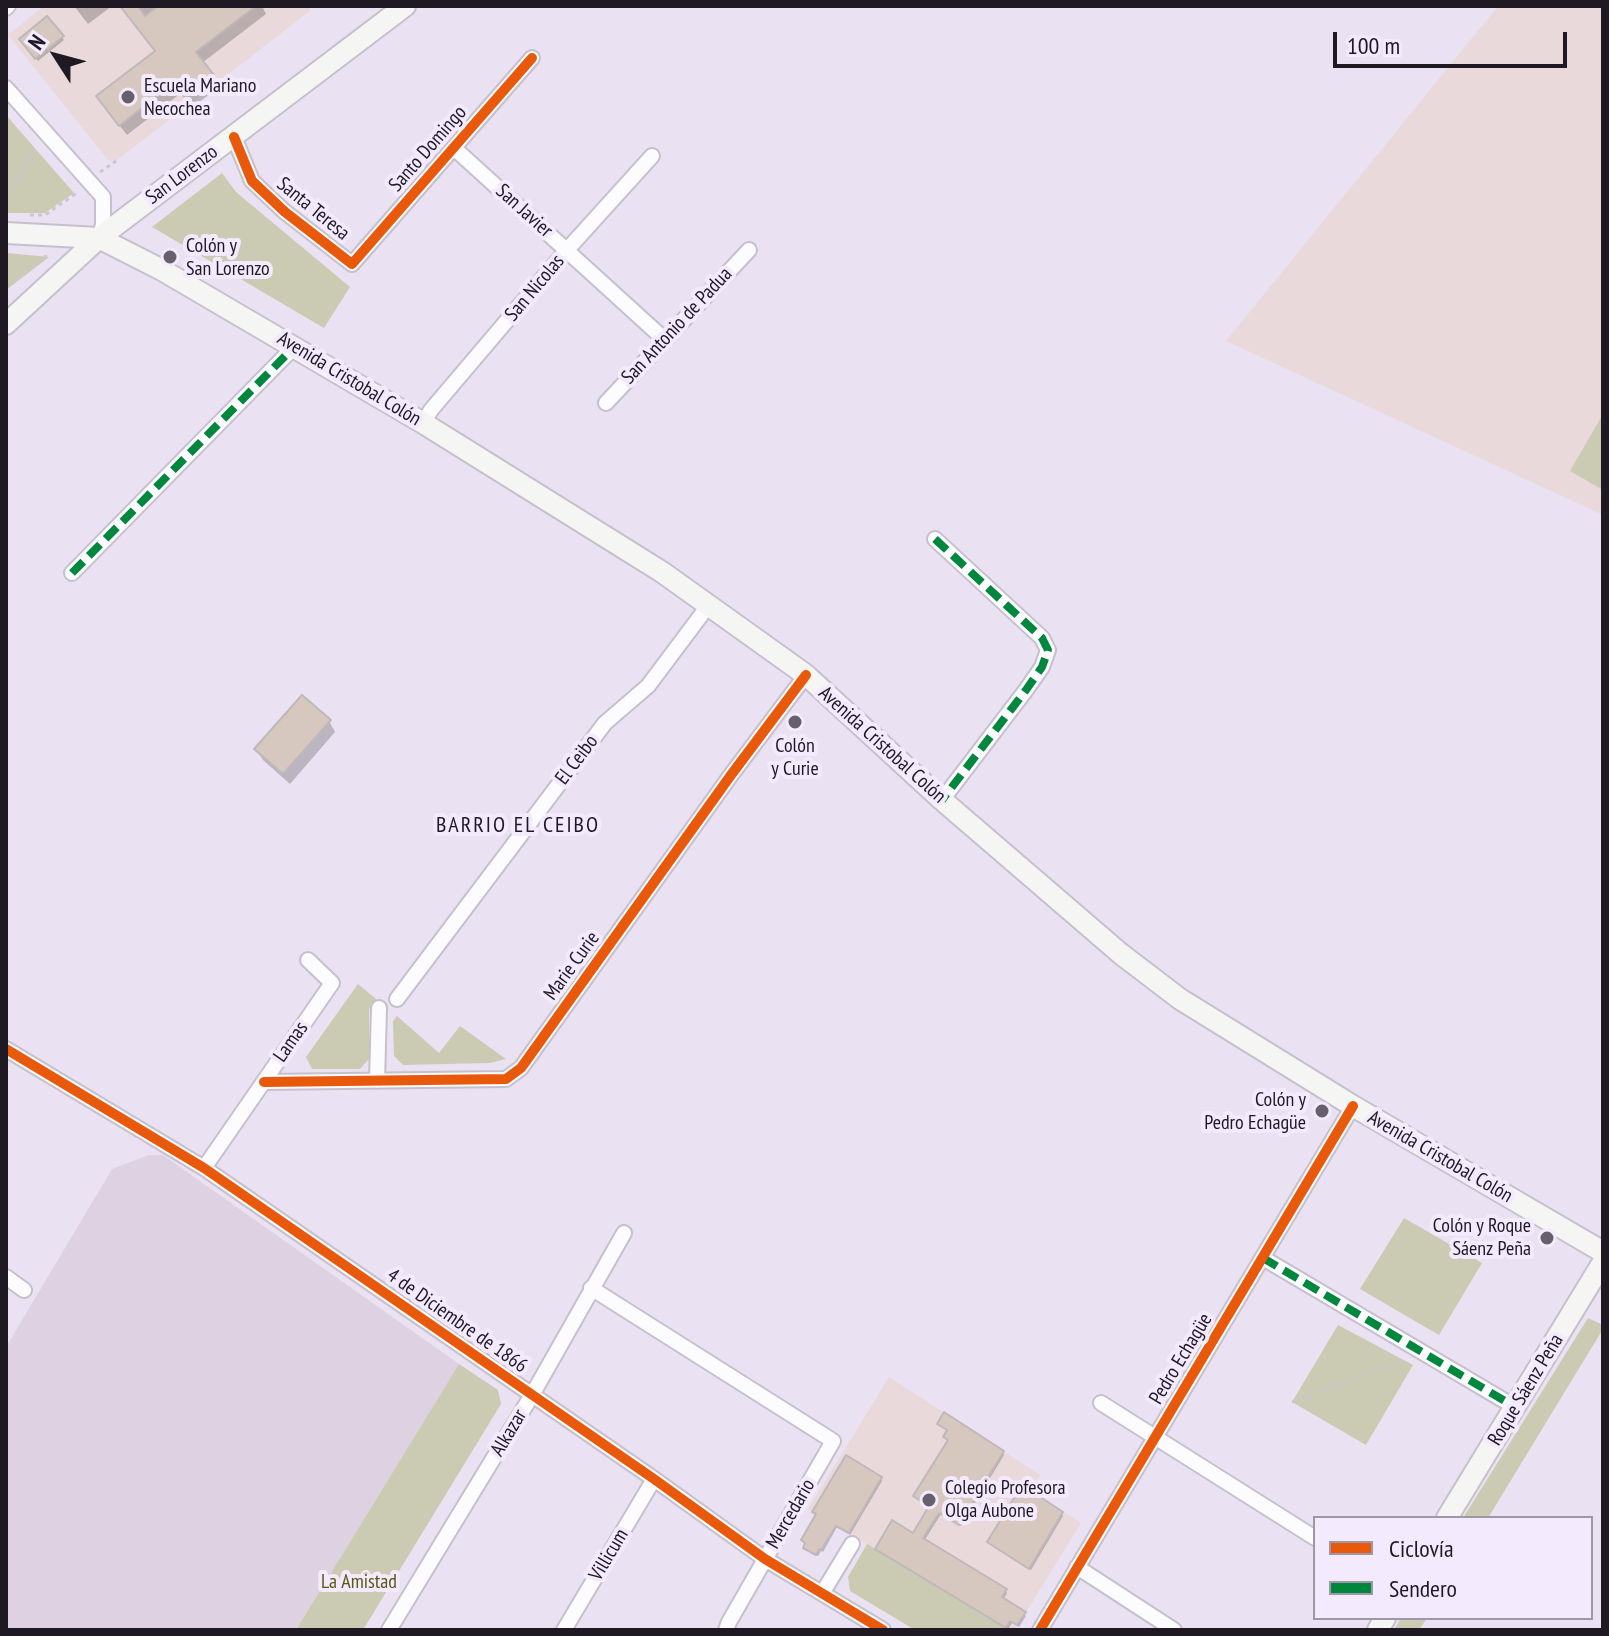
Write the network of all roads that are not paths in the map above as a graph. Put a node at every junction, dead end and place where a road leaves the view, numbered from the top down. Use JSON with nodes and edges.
{"nodes":[{"id":1,"x":405,"y":6,"type":"edge"},
{"id":2,"x":532,"y":58,"type":"dead end"},
{"id":3,"x":6,"y":88,"type":"edge"},
{"id":4,"x":234,"y":137,"type":"junction"},
{"id":5,"x":454,"y":148,"type":"junction"},
{"id":6,"x":652,"y":156,"type":"dead end"},
{"id":7,"x":6,"y":233,"type":"edge"},
{"id":8,"x":99,"y":238,"type":"junction"},
{"id":9,"x":749,"y":250,"type":"dead end"},
{"id":10,"x":566,"y":251,"type":"junction"},
{"id":11,"x":352,"y":264,"type":"joint"},
{"id":12,"x":6,"y":324,"type":"edge"},
{"id":13,"x":665,"y":340,"type":"junction"},
{"id":14,"x":295,"y":346,"type":"junction"},
{"id":15,"x":606,"y":403,"type":"dead end"},
{"id":16,"x":423,"y":423,"type":"junction"},
{"id":17,"x":935,"y":539,"type":"dead end"},
{"id":18,"x":72,"y":573,"type":"dead end"},
{"id":19,"x":708,"y":606,"type":"junction"},
{"id":20,"x":806,"y":675,"type":"junction"},
{"id":21,"x":942,"y":800,"type":"junction"},
{"id":22,"x":308,"y":960,"type":"dead end"},
{"id":23,"x":397,"y":999,"type":"dead end"},
{"id":24,"x":379,"y":1008,"type":"dead end"},
{"id":25,"x":6,"y":1049,"type":"edge"},
{"id":26,"x":377,"y":1081,"type":"junction"},
{"id":27,"x":264,"y":1082,"type":"junction"},
{"id":28,"x":1353,"y":1106,"type":"junction"},
{"id":29,"x":204,"y":1168,"type":"junction"},
{"id":30,"x":624,"y":1233,"type":"dead end"},
{"id":31,"x":1603,"y":1252,"type":"edge"},
{"id":32,"x":1263,"y":1258,"type":"junction"},
{"id":33,"x":1603,"y":1262,"type":"edge"},
{"id":34,"x":6,"y":1277,"type":"edge"},
{"id":35,"x":591,"y":1288,"type":"junction"},
{"id":36,"x":24,"y":1290,"type":"dead end"},
{"id":37,"x":532,"y":1395,"type":"junction"},
{"id":38,"x":1101,"y":1403,"type":"dead end"},
{"id":39,"x":1515,"y":1407,"type":"junction"},
{"id":40,"x":1155,"y":1438,"type":"junction"},
{"id":41,"x":654,"y":1479,"type":"junction"},
{"id":42,"x":1448,"y":1516,"type":"edge"},
{"id":43,"x":1313,"y":1537,"type":"edge"},
{"id":44,"x":852,"y":1544,"type":"dead end"},
{"id":45,"x":765,"y":1559,"type":"junction"},
{"id":46,"x":1077,"y":1567,"type":"junction"},
{"id":47,"x":823,"y":1592,"type":"junction"},
{"id":48,"x":389,"y":1630,"type":"edge"},
{"id":49,"x":564,"y":1630,"type":"edge"},
{"id":50,"x":726,"y":1630,"type":"edge"},
{"id":51,"x":883,"y":1630,"type":"edge"},
{"id":52,"x":1040,"y":1630,"type":"edge"},
{"id":53,"x":1174,"y":1630,"type":"edge"}],
"edges":[{"from":1,"to":4,"type":"main road","name":"San Lorenzo"},
{"from":2,"to":5,"type":"street","name":"Santo Domingo"},
{"from":3,"to":8,"type":"street"},
{"from":4,"to":8,"type":"main road","name":"San Lorenzo"},
{"from":4,"to":11,"type":"street","name":"Santa Teresa"},
{"from":5,"to":10,"type":"street","name":"San Javier"},
{"from":5,"to":11,"type":"street","name":"Santo Domingo"},
{"from":6,"to":10,"type":"street","name":"San Nicolas"},
{"from":7,"to":8,"type":"main road","name":"Avenida Cristobal Colón"},
{"from":8,"to":12,"type":"main road","name":"San Lorenzo"},
{"from":8,"to":14,"type":"main road","name":"Avenida Cristobal Colón"},
{"from":9,"to":13,"type":"street","name":"San Antonio de Padua"},
{"from":10,"to":13,"type":"street","name":"San Javier"},
{"from":10,"to":16,"type":"street","name":"San Nicolas"},
{"from":13,"to":15,"type":"street","name":"San Antonio de Padua"},
{"from":14,"to":16,"type":"main road","name":"Avenida Cristobal Colón"},
{"from":14,"to":18,"type":"street"},
{"from":16,"to":19,"type":"main road","name":"Avenida Cristobal Colón"},
{"from":17,"to":21,"type":"street"},
{"from":19,"to":20,"type":"main road","name":"Avenida Cristobal Colón"},
{"from":19,"to":23,"type":"street","name":"El Ceibo"},
{"from":20,"to":21,"type":"main road","name":"Avenida Cristobal Colón"},
{"from":20,"to":26,"type":"street","name":"Marie Curie"},
{"from":21,"to":28,"type":"main road","name":"Avenida Cristobal Colón"},
{"from":22,"to":27,"type":"street","name":"Lamas"},
{"from":24,"to":26,"type":"street"},
{"from":25,"to":29,"type":"street","name":"4 de Diciembre de 1866"},
{"from":26,"to":27,"type":"street","name":"Marie Curie"},
{"from":27,"to":29,"type":"street","name":"Lamas"},
{"from":28,"to":31,"type":"main road","name":"Avenida Cristobal Colón"},
{"from":28,"to":32,"type":"street","name":"Pedro Echagüe"},
{"from":29,"to":37,"type":"street","name":"4 de Diciembre de 1866"},
{"from":30,"to":35,"type":"street","name":"Alkazar"},
{"from":32,"to":39,"type":"street"},
{"from":32,"to":40,"type":"street","name":"Pedro Echagüe"},
{"from":33,"to":39,"type":"main road","name":"Roque Sáenz Peña"},
{"from":34,"to":36,"type":"street"},
{"from":35,"to":37,"type":"street","name":"Alkazar"},
{"from":35,"to":45,"type":"street","name":"Mercedario"},
{"from":37,"to":41,"type":"street","name":"4 de Diciembre de 1866"},
{"from":37,"to":48,"type":"street","name":"Alkazar"},
{"from":38,"to":40,"type":"street"},
{"from":39,"to":42,"type":"main road","name":"Roque Sáenz Peña"},
{"from":40,"to":43,"type":"street"},
{"from":40,"to":46,"type":"street","name":"Pedro Echagüe"},
{"from":41,"to":45,"type":"street","name":"4 de Diciembre de 1866"},
{"from":41,"to":49,"type":"street","name":"Villicum"},
{"from":44,"to":47,"type":"street"},
{"from":45,"to":47,"type":"street","name":"4 de Diciembre de 1866"},
{"from":45,"to":50,"type":"street","name":"Mercedario"},
{"from":46,"to":52,"type":"street","name":"Pedro Echagüe"},
{"from":46,"to":53,"type":"street"},
{"from":47,"to":51,"type":"street","name":"4 de Diciembre de 1866"}]}
